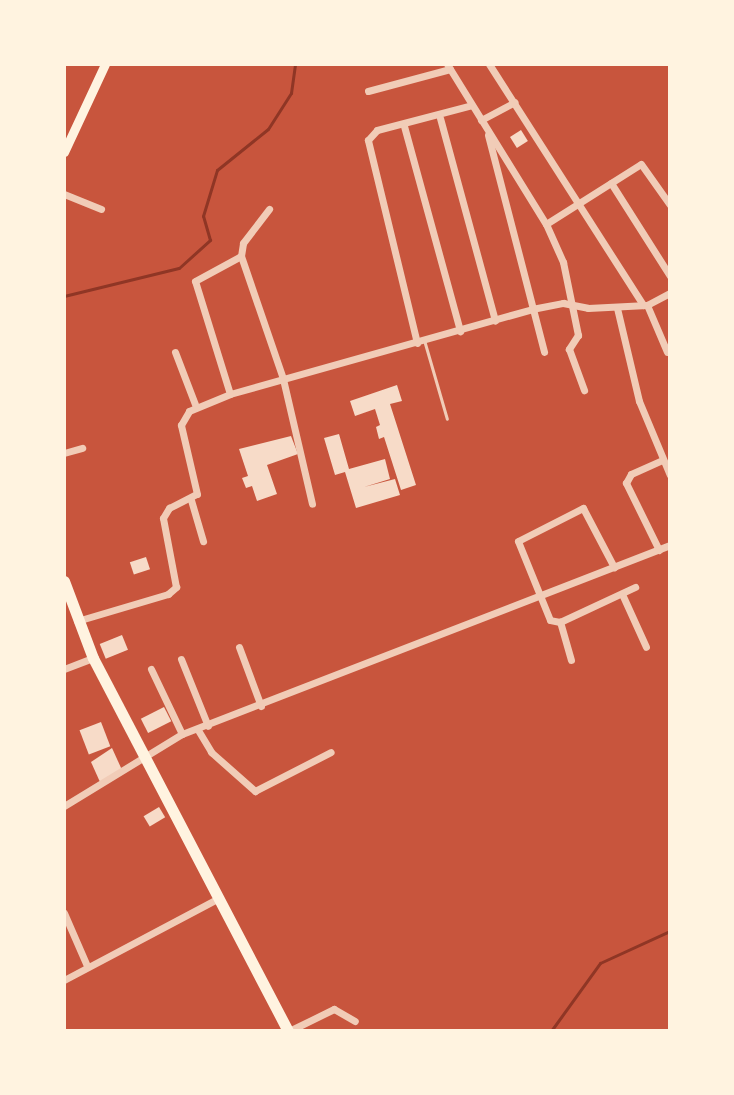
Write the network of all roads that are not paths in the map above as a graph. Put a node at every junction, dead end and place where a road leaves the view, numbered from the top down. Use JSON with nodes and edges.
{"nodes":[{"id":1,"x":105,"y":64,"type":"edge"},
{"id":2,"x":489,"y":64,"type":"edge"},
{"id":3,"x":448,"y":66,"type":"edge"},
{"id":4,"x":368,"y":91,"type":"dead end"},
{"id":5,"x":515,"y":102,"type":"junction"},
{"id":6,"x":472,"y":105,"type":"junction"},
{"id":7,"x":440,"y":118,"type":"junction"},
{"id":8,"x":481,"y":120,"type":"junction"},
{"id":9,"x":404,"y":126,"type":"junction"},
{"id":10,"x":487,"y":129,"type":"junction"},
{"id":11,"x":64,"y":152,"type":"edge"},
{"id":12,"x":611,"y":183,"type":"junction"},
{"id":13,"x":64,"y":194,"type":"edge"},
{"id":14,"x":579,"y":203,"type":"junction"},
{"id":15,"x":670,"y":205,"type":"edge"},
{"id":16,"x":101,"y":209,"type":"dead end"},
{"id":17,"x":269,"y":209,"type":"dead end"},
{"id":18,"x":546,"y":224,"type":"junction"},
{"id":19,"x":241,"y":256,"type":"junction"},
{"id":20,"x":670,"y":276,"type":"edge"},
{"id":21,"x":670,"y":293,"type":"edge"},
{"id":22,"x":573,"y":303,"type":"junction"},
{"id":23,"x":645,"y":305,"type":"junction"},
{"id":24,"x":617,"y":308,"type":"junction"},
{"id":25,"x":532,"y":309,"type":"junction"},
{"id":26,"x":495,"y":321,"type":"junction"},
{"id":27,"x":460,"y":331,"type":"junction"},
{"id":28,"x":421,"y":342,"type":"junction"},
{"id":29,"x":175,"y":352,"type":"dead end"},
{"id":30,"x":544,"y":352,"type":"dead end"},
{"id":31,"x":667,"y":352,"type":"dead end"},
{"id":32,"x":283,"y":379,"type":"junction"},
{"id":33,"x":584,"y":390,"type":"dead end"},
{"id":34,"x":230,"y":394,"type":"junction"},
{"id":35,"x":196,"y":407,"type":"junction"},
{"id":36,"x":447,"y":419,"type":"dead end"},
{"id":37,"x":82,"y":448,"type":"dead end"},
{"id":38,"x":64,"y":453,"type":"edge"},
{"id":39,"x":662,"y":460,"type":"junction"},
{"id":40,"x":670,"y":475,"type":"edge"},
{"id":41,"x":191,"y":500,"type":"junction"},
{"id":42,"x":312,"y":504,"type":"dead end"},
{"id":43,"x":203,"y":541,"type":"dead end"},
{"id":44,"x":669,"y":547,"type":"edge"},
{"id":45,"x":659,"y":550,"type":"junction"},
{"id":46,"x":614,"y":567,"type":"junction"},
{"id":47,"x":64,"y":581,"type":"edge"},
{"id":48,"x":635,"y":587,"type":"dead end"},
{"id":49,"x":622,"y":594,"type":"junction"},
{"id":50,"x":540,"y":597,"type":"junction"},
{"id":51,"x":77,"y":621,"type":"junction"},
{"id":52,"x":560,"y":622,"type":"junction"},
{"id":53,"x":239,"y":647,"type":"dead end"},
{"id":54,"x":646,"y":647,"type":"dead end"},
{"id":55,"x":93,"y":658,"type":"junction"},
{"id":56,"x":181,"y":659,"type":"dead end"},
{"id":57,"x":571,"y":660,"type":"dead end"},
{"id":58,"x":64,"y":669,"type":"edge"},
{"id":59,"x":151,"y":669,"type":"dead end"},
{"id":60,"x":261,"y":706,"type":"junction"},
{"id":61,"x":208,"y":726,"type":"junction"},
{"id":62,"x":198,"y":730,"type":"junction"},
{"id":63,"x":182,"y":734,"type":"junction"},
{"id":64,"x":331,"y":752,"type":"dead end"},
{"id":65,"x":144,"y":758,"type":"junction"},
{"id":66,"x":64,"y":806,"type":"edge"},
{"id":67,"x":219,"y":898,"type":"junction"},
{"id":68,"x":64,"y":913,"type":"edge"},
{"id":69,"x":87,"y":966,"type":"junction"},
{"id":70,"x":64,"y":980,"type":"edge"},
{"id":71,"x":355,"y":1021,"type":"dead end"},
{"id":72,"x":284,"y":1030,"type":"edge"}],
"edges":[{"from":1,"to":11,"type":"main road"},
{"from":2,"to":5,"type":"street"},
{"from":3,"to":4,"type":"street"},
{"from":3,"to":6,"type":"street"},
{"from":5,"to":8,"type":"street"},
{"from":5,"to":14,"type":"street"},
{"from":6,"to":7,"type":"street"},
{"from":6,"to":8,"type":"street"},
{"from":7,"to":9,"type":"street"},
{"from":7,"to":26,"type":"street"},
{"from":8,"to":10,"type":"street"},
{"from":9,"to":27,"type":"street"},
{"from":9,"to":28,"type":"street"},
{"from":10,"to":18,"type":"street"},
{"from":10,"to":25,"type":"street"},
{"from":12,"to":14,"type":"street"},
{"from":12,"to":15,"type":"street"},
{"from":12,"to":20,"type":"street"},
{"from":13,"to":16,"type":"street"},
{"from":14,"to":18,"type":"street"},
{"from":14,"to":23,"type":"street"},
{"from":17,"to":19,"type":"street"},
{"from":18,"to":22,"type":"street"},
{"from":19,"to":32,"type":"street"},
{"from":19,"to":34,"type":"street"},
{"from":21,"to":23,"type":"street"},
{"from":22,"to":24,"type":"street"},
{"from":22,"to":25,"type":"street"},
{"from":22,"to":33,"type":"street"},
{"from":23,"to":24,"type":"street"},
{"from":23,"to":31,"type":"street"},
{"from":24,"to":39,"type":"street"},
{"from":25,"to":26,"type":"street"},
{"from":25,"to":30,"type":"street"},
{"from":26,"to":27,"type":"street"},
{"from":27,"to":28,"type":"street"},
{"from":28,"to":32,"type":"street"},
{"from":28,"to":36,"type":"lane"},
{"from":29,"to":35,"type":"street"},
{"from":32,"to":34,"type":"street"},
{"from":32,"to":42,"type":"street"},
{"from":34,"to":35,"type":"street"},
{"from":35,"to":41,"type":"street"},
{"from":37,"to":38,"type":"street"},
{"from":39,"to":40,"type":"street"},
{"from":39,"to":45,"type":"street"},
{"from":41,"to":43,"type":"street"},
{"from":41,"to":51,"type":"street"},
{"from":44,"to":45,"type":"street"},
{"from":45,"to":46,"type":"street"},
{"from":46,"to":50,"type":"street"},
{"from":46,"to":50,"type":"street"},
{"from":47,"to":51,"type":"highway"},
{"from":48,"to":49,"type":"street"},
{"from":49,"to":52,"type":"street"},
{"from":49,"to":54,"type":"street"},
{"from":50,"to":52,"type":"street"},
{"from":50,"to":60,"type":"street"},
{"from":51,"to":55,"type":"highway"},
{"from":52,"to":57,"type":"street"},
{"from":53,"to":60,"type":"street"},
{"from":55,"to":58,"type":"street"},
{"from":55,"to":65,"type":"highway"},
{"from":56,"to":61,"type":"street"},
{"from":59,"to":63,"type":"street"},
{"from":60,"to":61,"type":"street"},
{"from":61,"to":62,"type":"street"},
{"from":62,"to":63,"type":"street"},
{"from":62,"to":64,"type":"street"},
{"from":63,"to":65,"type":"street"},
{"from":65,"to":66,"type":"street"},
{"from":65,"to":67,"type":"highway"},
{"from":67,"to":69,"type":"street"},
{"from":67,"to":72,"type":"highway"},
{"from":68,"to":69,"type":"street"},
{"from":69,"to":70,"type":"street"},
{"from":71,"to":72,"type":"street"}]}
